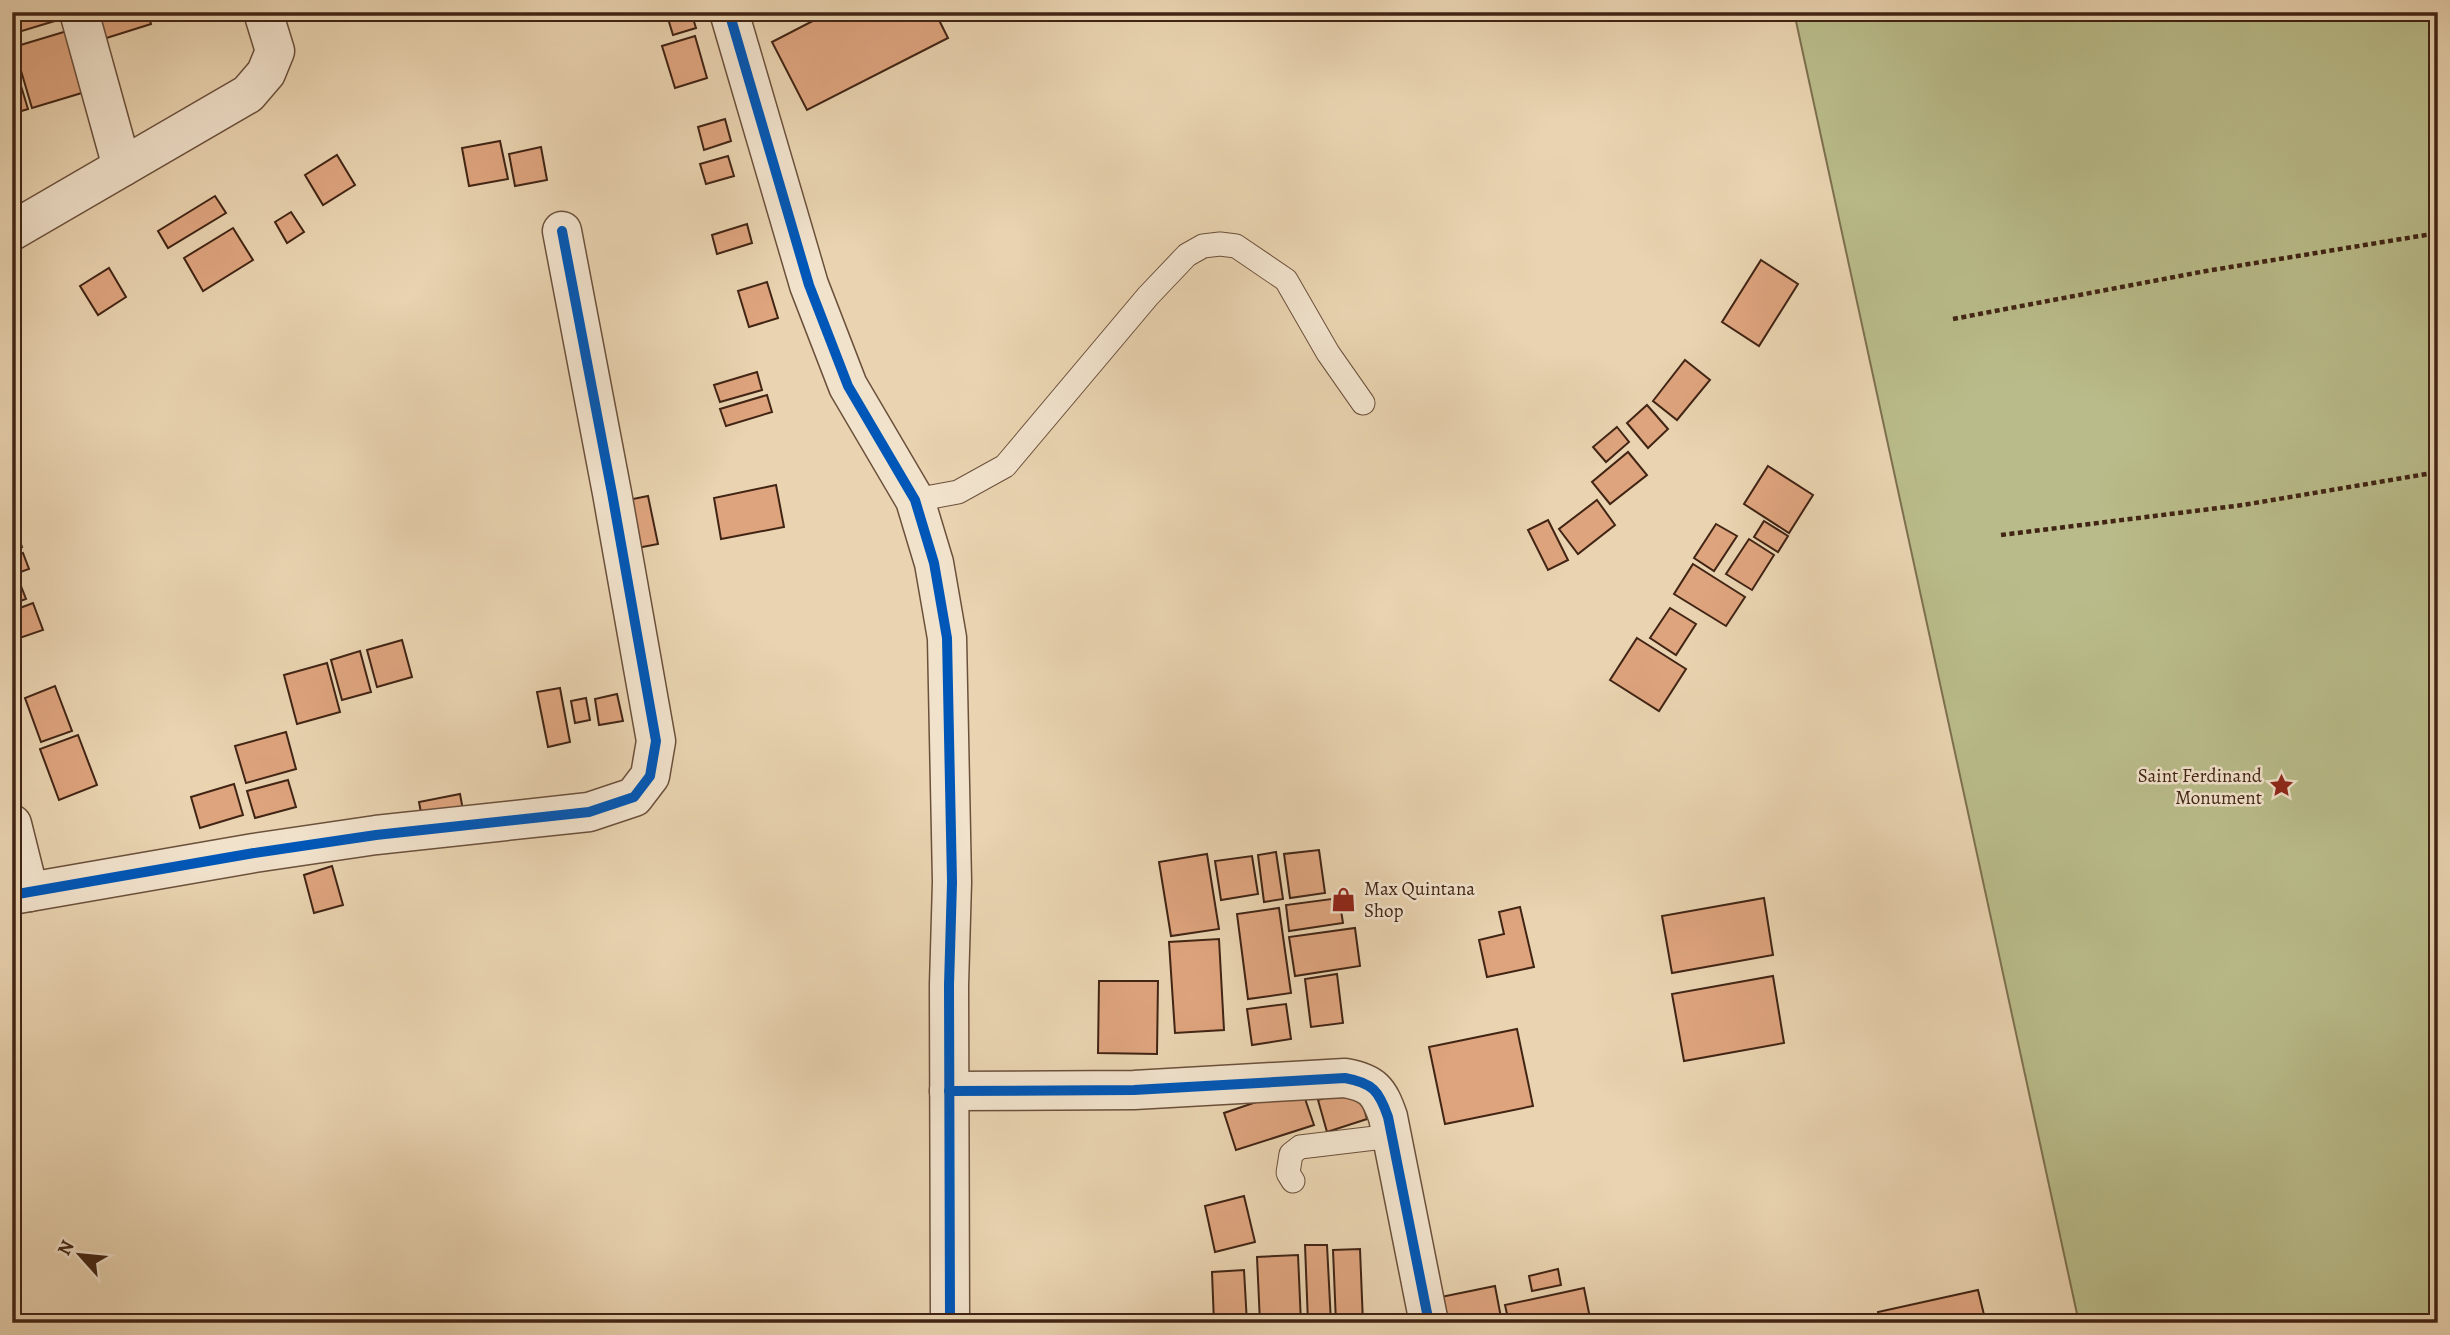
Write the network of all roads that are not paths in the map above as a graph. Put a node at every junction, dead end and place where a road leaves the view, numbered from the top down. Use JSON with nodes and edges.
{"nodes":[{"id":1,"x":79,"y":12,"type":"edge"},
{"id":2,"x":263,"y":12,"type":"edge"},
{"id":3,"x":729,"y":12,"type":"edge"},
{"id":4,"x":122,"y":167,"type":"junction"},
{"id":5,"x":12,"y":231,"type":"edge"},
{"id":6,"x":562,"y":231,"type":"dead end"},
{"id":7,"x":1363,"y":403,"type":"dead end"},
{"id":8,"x":915,"y":500,"type":"junction"},
{"id":9,"x":12,"y":824,"type":"edge"},
{"id":10,"x":20,"y":894,"type":"edge"},
{"id":11,"x":949,"y":1091,"type":"junction"},
{"id":12,"x":1392,"y":1136,"type":"junction"},
{"id":13,"x":1293,"y":1181,"type":"dead end"},
{"id":14,"x":950,"y":1323,"type":"edge"},
{"id":15,"x":1429,"y":1323,"type":"edge"}],
"edges":[{"from":1,"to":4,"type":"street"},
{"from":2,"to":4,"type":"street"},
{"from":3,"to":8,"type":"street"},
{"from":4,"to":5,"type":"street"},
{"from":6,"to":10,"type":"street"},
{"from":7,"to":8,"type":"lane"},
{"from":8,"to":11,"type":"street"},
{"from":9,"to":10,"type":"street"},
{"from":11,"to":12,"type":"street"},
{"from":11,"to":14,"type":"street"},
{"from":12,"to":13,"type":"lane"},
{"from":12,"to":15,"type":"street"}]}
